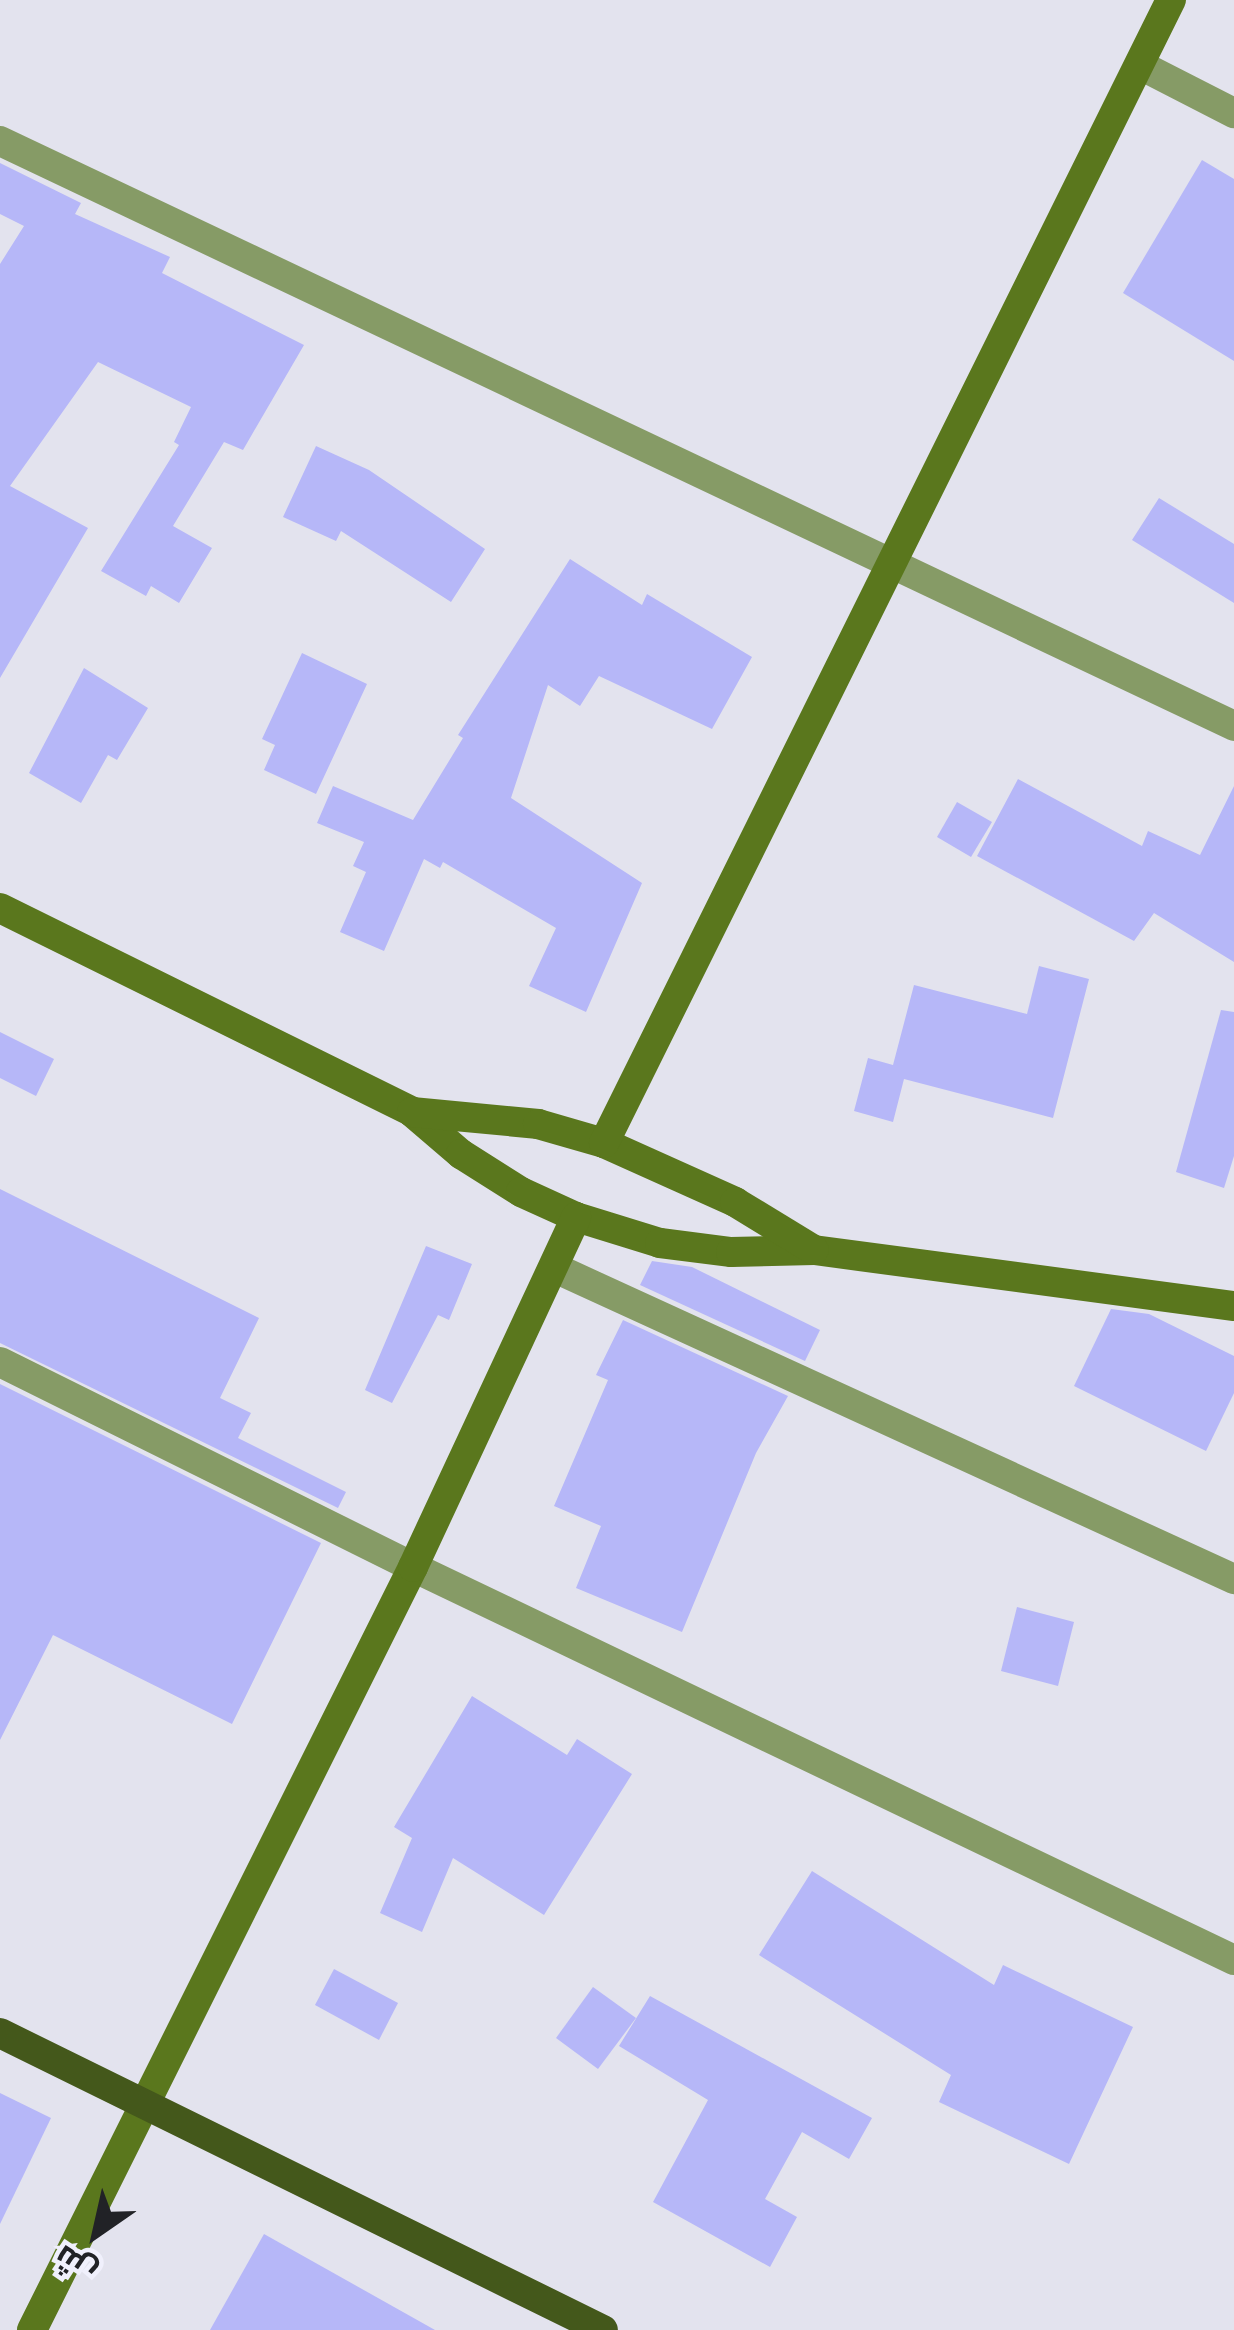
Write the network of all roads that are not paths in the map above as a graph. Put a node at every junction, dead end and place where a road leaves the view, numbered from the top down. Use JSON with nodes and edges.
{"nodes":[{"id":1,"x":1172,"y":0,"type":"edge"},
{"id":2,"x":1140,"y":65,"type":"junction"},
{"id":3,"x":1234,"y":113,"type":"edge"},
{"id":4,"x":0,"y":141,"type":"edge"},
{"id":5,"x":896,"y":561,"type":"junction"},
{"id":6,"x":1234,"y":726,"type":"edge"},
{"id":7,"x":0,"y":908,"type":"edge"},
{"id":8,"x":412,"y":1112,"type":"junction"},
{"id":9,"x":604,"y":1143,"type":"junction"},
{"id":10,"x":576,"y":1217,"type":"junction"},
{"id":11,"x":814,"y":1250,"type":"junction"},
{"id":12,"x":555,"y":1268,"type":"junction"},
{"id":13,"x":1234,"y":1306,"type":"edge"},
{"id":14,"x":0,"y":1362,"type":"edge"},
{"id":15,"x":413,"y":1568,"type":"junction"},
{"id":16,"x":1234,"y":1579,"type":"edge"},
{"id":17,"x":1234,"y":1960,"type":"edge"},
{"id":18,"x":0,"y":2033,"type":"edge"},
{"id":19,"x":142,"y":2105,"type":"junction"},
{"id":20,"x":32,"y":2330,"type":"edge"},
{"id":21,"x":603,"y":2330,"type":"edge"}],
"edges":[{"from":1,"to":2,"type":"street"},
{"from":2,"to":3,"type":"street"},
{"from":2,"to":5,"type":"street"},
{"from":4,"to":5,"type":"street"},
{"from":5,"to":6,"type":"street"},
{"from":5,"to":9,"type":"street"},
{"from":7,"to":8,"type":"street"},
{"from":8,"to":9,"type":"street"},
{"from":8,"to":10,"type":"street"},
{"from":9,"to":11,"type":"street"},
{"from":10,"to":11,"type":"street"},
{"from":10,"to":12,"type":"street"},
{"from":11,"to":13,"type":"street"},
{"from":12,"to":15,"type":"street"},
{"from":12,"to":16,"type":"street"},
{"from":14,"to":15,"type":"street"},
{"from":15,"to":17,"type":"street"},
{"from":15,"to":19,"type":"street"},
{"from":18,"to":19,"type":"main road"},
{"from":19,"to":20,"type":"street"},
{"from":19,"to":21,"type":"main road"}]}
